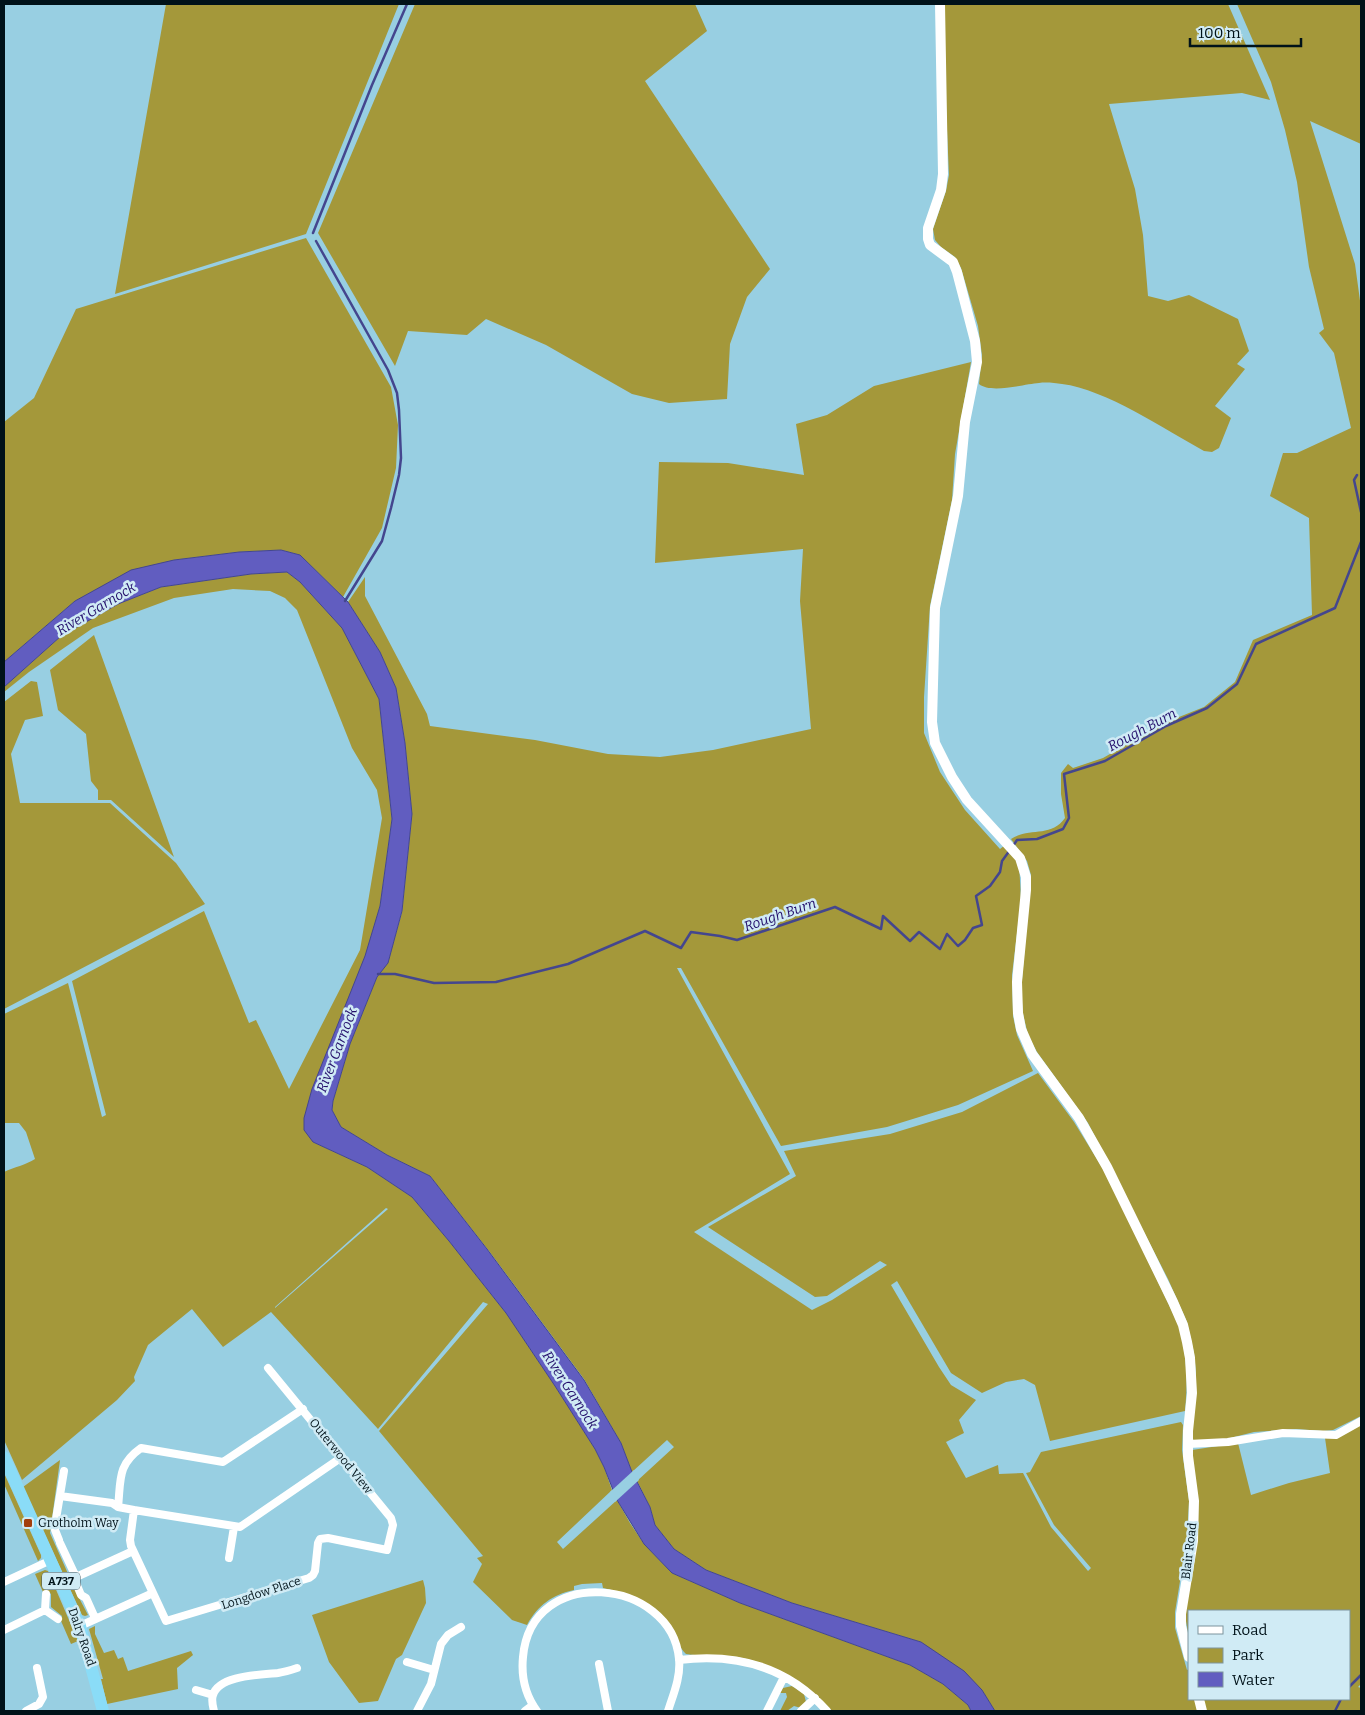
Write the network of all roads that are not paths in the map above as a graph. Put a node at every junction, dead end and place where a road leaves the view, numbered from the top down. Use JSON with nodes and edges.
{"nodes":[{"id":1,"x":940,"y":4,"type":"edge"},
{"id":2,"x":268,"y":1368,"type":"dead end"},
{"id":3,"x":303,"y":1409,"type":"junction"},
{"id":4,"x":1361,"y":1421,"type":"edge"},
{"id":5,"x":1188,"y":1444,"type":"junction"},
{"id":6,"x":4,"y":1457,"type":"edge"},
{"id":7,"x":342,"y":1457,"type":"junction"},
{"id":8,"x":64,"y":1470,"type":"dead end"},
{"id":9,"x":60,"y":1496,"type":"junction"},
{"id":10,"x":118,"y":1507,"type":"junction"},
{"id":11,"x":134,"y":1510,"type":"junction"},
{"id":12,"x":234,"y":1526,"type":"junction"},
{"id":13,"x":387,"y":1550,"type":"joint"},
{"id":14,"x":133,"y":1551,"type":"junction"},
{"id":15,"x":229,"y":1558,"type":"dead end"},
{"id":16,"x":51,"y":1560,"type":"junction"},
{"id":17,"x":75,"y":1578,"type":"junction"},
{"id":18,"x":4,"y":1582,"type":"edge"},
{"id":19,"x":153,"y":1593,"type":"junction"},
{"id":20,"x":46,"y":1594,"type":"dead end"},
{"id":21,"x":45,"y":1610,"type":"junction"},
{"id":22,"x":95,"y":1618,"type":"junction"},
{"id":23,"x":58,"y":1619,"type":"dead end"},
{"id":24,"x":80,"y":1626,"type":"junction"},
{"id":25,"x":461,"y":1627,"type":"dead end"},
{"id":26,"x":4,"y":1630,"type":"edge"},
{"id":27,"x":1188,"y":1653,"type":"edge"},
{"id":28,"x":679,"y":1660,"type":"junction"},
{"id":29,"x":407,"y":1662,"type":"dead end"},
{"id":30,"x":599,"y":1664,"type":"dead end"},
{"id":31,"x":37,"y":1668,"type":"dead end"},
{"id":32,"x":297,"y":1668,"type":"dead end"},
{"id":33,"x":434,"y":1670,"type":"junction"},
{"id":34,"x":784,"y":1677,"type":"junction"},
{"id":35,"x":196,"y":1690,"type":"dead end"},
{"id":36,"x":213,"y":1695,"type":"junction"},
{"id":37,"x":815,"y":1698,"type":"junction"},
{"id":38,"x":535,"y":1708,"type":"edge"},
{"id":39,"x":26,"y":1711,"type":"edge"},
{"id":40,"x":103,"y":1711,"type":"edge"},
{"id":41,"x":214,"y":1711,"type":"edge"},
{"id":42,"x":417,"y":1711,"type":"edge"},
{"id":43,"x":525,"y":1711,"type":"edge"},
{"id":44,"x":608,"y":1711,"type":"edge"},
{"id":45,"x":668,"y":1711,"type":"edge"},
{"id":46,"x":767,"y":1711,"type":"edge"},
{"id":47,"x":801,"y":1711,"type":"edge"},
{"id":48,"x":827,"y":1711,"type":"edge"}],
"edges":[{"from":1,"to":5,"type":"street","name":"Blair Road"},
{"from":2,"to":3,"type":"street","name":"Outerwood View"},
{"from":3,"to":7,"type":"street","name":"Outerwood View"},
{"from":3,"to":10,"type":"street"},
{"from":4,"to":5,"type":"street"},
{"from":5,"to":27,"type":"street","name":"Blair Road"},
{"from":6,"to":16,"type":"highway","name":"Dalry Road","number":"A737"},
{"from":7,"to":12,"type":"street"},
{"from":7,"to":13,"type":"street","name":"Outerwood View"},
{"from":8,"to":9,"type":"street"},
{"from":9,"to":10,"type":"street"},
{"from":9,"to":17,"type":"street"},
{"from":10,"to":11,"type":"street"},
{"from":11,"to":12,"type":"street"},
{"from":11,"to":14,"type":"street"},
{"from":12,"to":15,"type":"street"},
{"from":13,"to":19,"type":"street","name":"Longdow Place"},
{"from":14,"to":17,"type":"street"},
{"from":14,"to":19,"type":"street"},
{"from":16,"to":18,"type":"street"},
{"from":16,"to":24,"type":"highway","name":"Dalry Road","number":"A737"},
{"from":17,"to":22,"type":"street"},
{"from":19,"to":22,"type":"street"},
{"from":20,"to":21,"type":"street"},
{"from":21,"to":23,"type":"street"},
{"from":21,"to":26,"type":"street"},
{"from":22,"to":24,"type":"street"},
{"from":24,"to":40,"type":"highway","name":"Dalry Road","number":"A737"},
{"from":25,"to":33,"type":"street"},
{"from":28,"to":34,"type":"street"},
{"from":28,"to":38,"type":"street"},
{"from":28,"to":45,"type":"street"},
{"from":29,"to":33,"type":"street"},
{"from":30,"to":44,"type":"street"},
{"from":31,"to":39,"type":"street"},
{"from":32,"to":36,"type":"street"},
{"from":33,"to":42,"type":"street"},
{"from":34,"to":37,"type":"street"},
{"from":34,"to":46,"type":"street"},
{"from":35,"to":36,"type":"street"},
{"from":36,"to":41,"type":"street"},
{"from":37,"to":47,"type":"street"},
{"from":37,"to":48,"type":"street"},
{"from":38,"to":43,"type":"street"}]}
